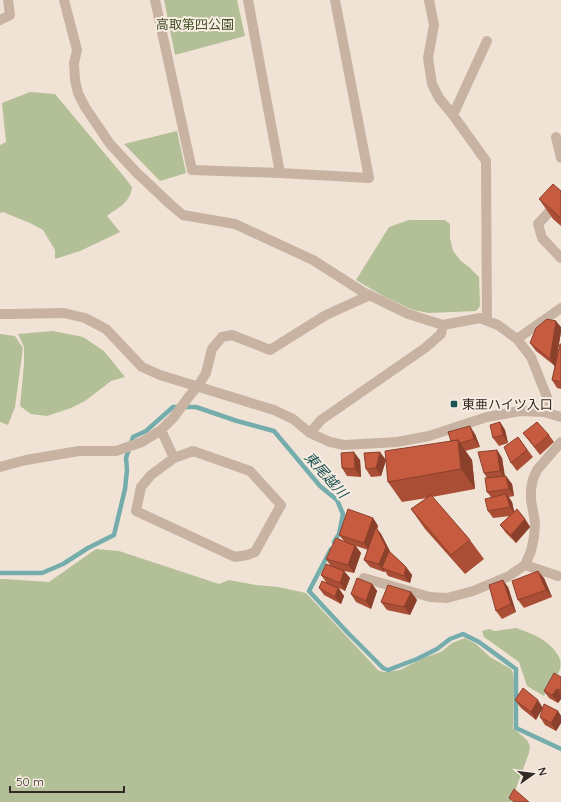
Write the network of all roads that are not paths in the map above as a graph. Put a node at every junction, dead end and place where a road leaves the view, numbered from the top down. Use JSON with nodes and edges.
{"nodes":[{"id":1,"x":8,"y":0,"type":"edge"},
{"id":2,"x":64,"y":0,"type":"edge"},
{"id":3,"x":155,"y":0,"type":"edge"},
{"id":4,"x":248,"y":0,"type":"edge"},
{"id":5,"x":334,"y":0,"type":"edge"},
{"id":6,"x":428,"y":0,"type":"edge"},
{"id":7,"x":0,"y":20,"type":"edge"},
{"id":8,"x":487,"y":41,"type":"dead end"},
{"id":9,"x":453,"y":115,"type":"junction"},
{"id":10,"x":556,"y":137,"type":"dead end"},
{"id":11,"x":561,"y":158,"type":"edge"},
{"id":12,"x":280,"y":173,"type":"junction"},
{"id":13,"x":561,"y":199,"type":"edge"},
{"id":14,"x":561,"y":258,"type":"edge"},
{"id":15,"x":370,"y":295,"type":"junction"},
{"id":16,"x":561,"y":308,"type":"edge"},
{"id":17,"x":0,"y":314,"type":"edge"},
{"id":18,"x":487,"y":320,"type":"junction"},
{"id":19,"x":443,"y":325,"type":"junction"},
{"id":20,"x":517,"y":340,"type":"junction"},
{"id":21,"x":198,"y":386,"type":"junction"},
{"id":22,"x":544,"y":412,"type":"junction"},
{"id":23,"x":561,"y":417,"type":"edge"},
{"id":24,"x":161,"y":430,"type":"junction"},
{"id":25,"x":310,"y":433,"type":"junction"},
{"id":26,"x":561,"y":442,"type":"edge"},
{"id":27,"x":174,"y":458,"type":"junction"},
{"id":28,"x":0,"y":467,"type":"edge"},
{"id":29,"x":525,"y":565,"type":"junction"},
{"id":30,"x":558,"y":576,"type":"dead end"},
{"id":31,"x":364,"y":578,"type":"dead end"}],
"edges":[{"from":1,"to":7,"type":"street"},
{"from":2,"to":15,"type":"street"},
{"from":3,"to":12,"type":"street"},
{"from":4,"to":12,"type":"street"},
{"from":5,"to":12,"type":"street"},
{"from":6,"to":9,"type":"street"},
{"from":8,"to":9,"type":"street"},
{"from":9,"to":18,"type":"street"},
{"from":10,"to":11,"type":"street"},
{"from":13,"to":14,"type":"street"},
{"from":15,"to":19,"type":"street"},
{"from":15,"to":21,"type":"street"},
{"from":16,"to":20,"type":"street"},
{"from":17,"to":21,"type":"street"},
{"from":18,"to":19,"type":"street"},
{"from":18,"to":20,"type":"street"},
{"from":19,"to":25,"type":"street"},
{"from":20,"to":22,"type":"street"},
{"from":21,"to":24,"type":"street"},
{"from":21,"to":25,"type":"street"},
{"from":22,"to":23,"type":"street"},
{"from":22,"to":25,"type":"street"},
{"from":24,"to":27,"type":"street"},
{"from":24,"to":28,"type":"street"},
{"from":26,"to":29,"type":"street"},
{"from":27,"to":27,"type":"street"},
{"from":29,"to":30,"type":"street"},
{"from":29,"to":31,"type":"street"}]}
